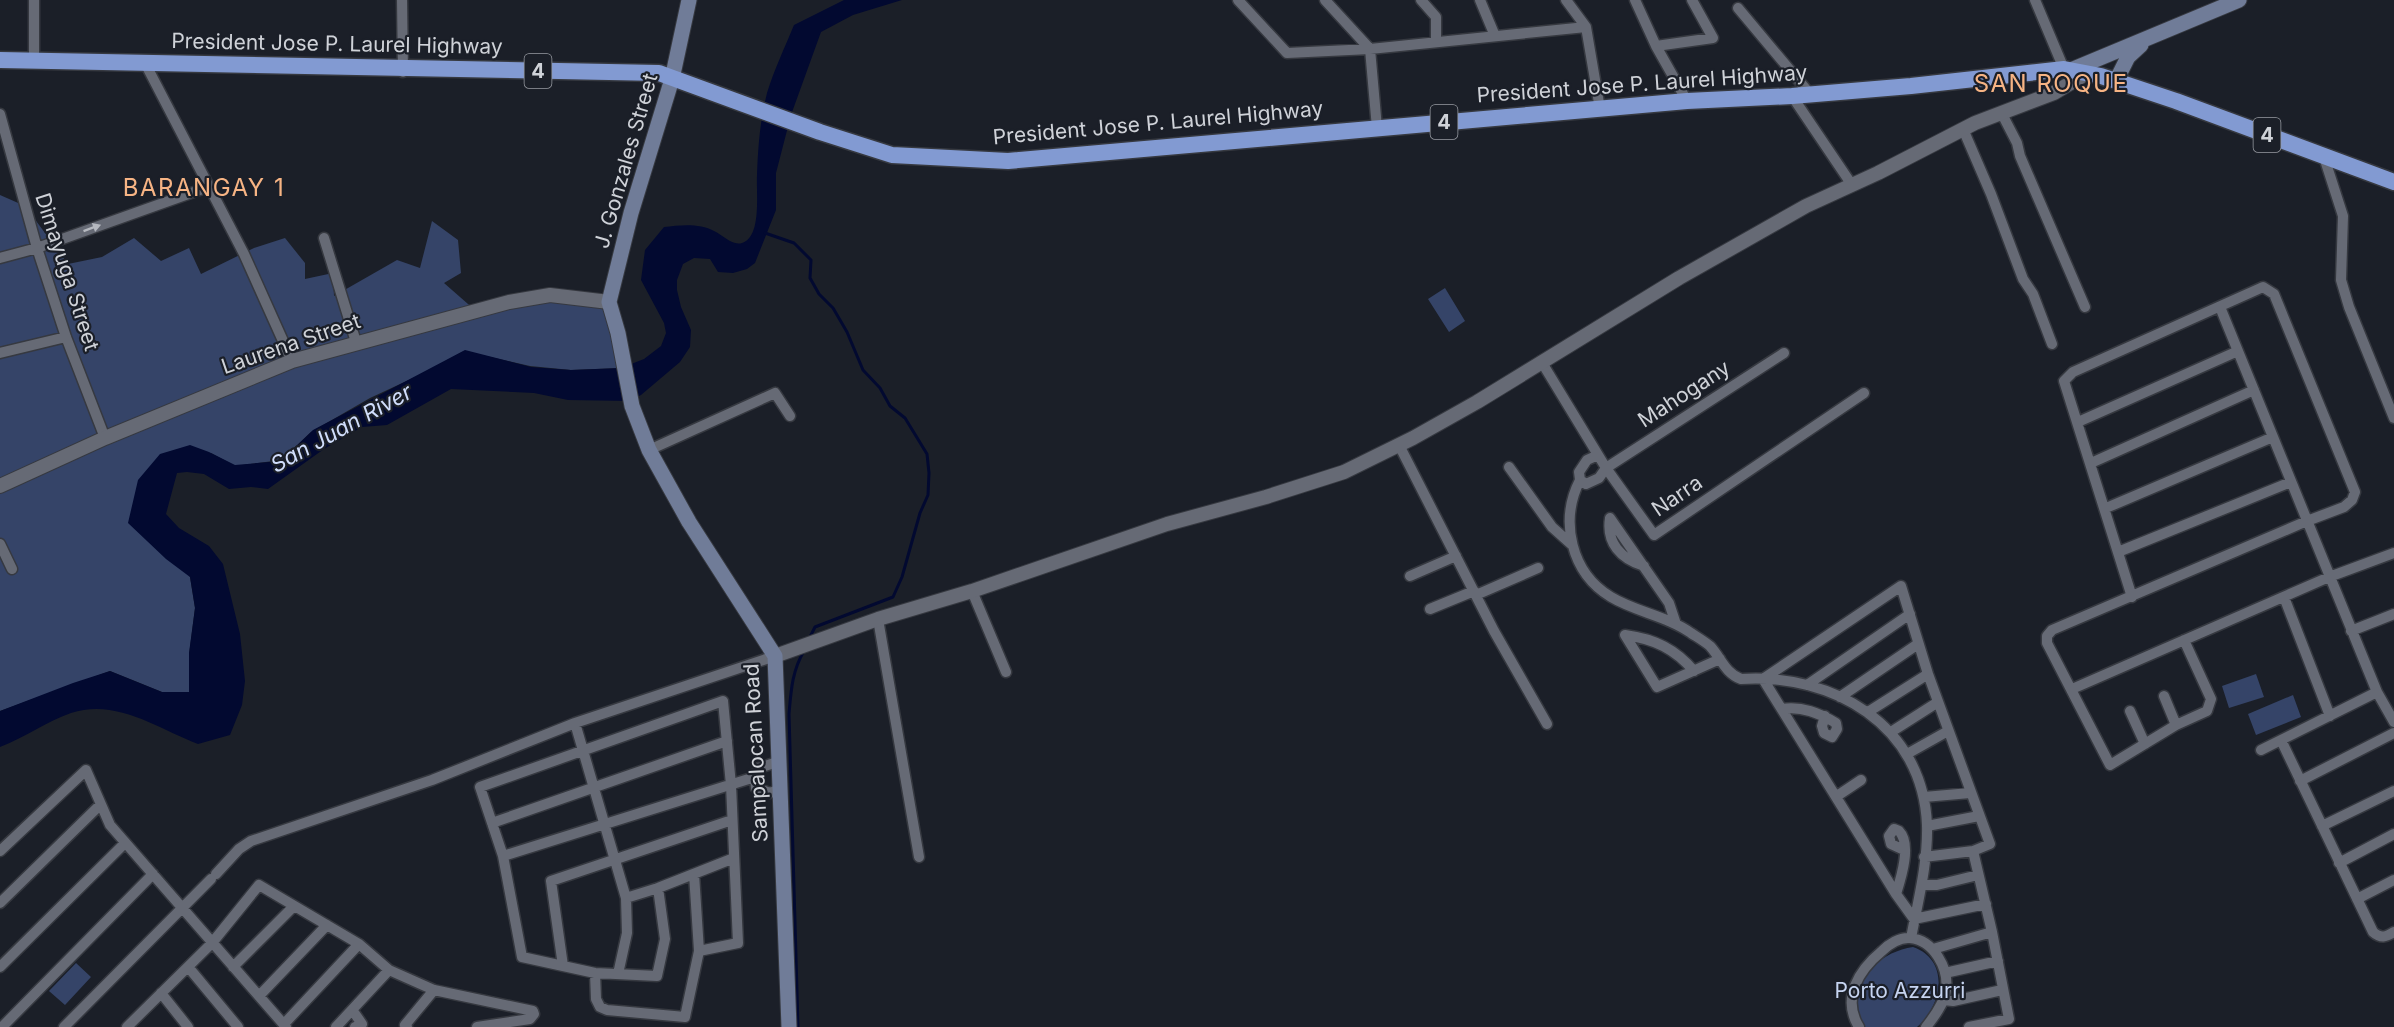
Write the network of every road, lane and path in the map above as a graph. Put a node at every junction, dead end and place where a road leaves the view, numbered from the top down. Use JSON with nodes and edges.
{"nodes":[{"id":1,"x":34,"y":0,"type":"edge"},
{"id":2,"x":402,"y":0,"type":"edge"},
{"id":3,"x":689,"y":0,"type":"edge"},
{"id":4,"x":1238,"y":0,"type":"edge"},
{"id":5,"x":1325,"y":0,"type":"edge"},
{"id":6,"x":1421,"y":0,"type":"edge"},
{"id":7,"x":1480,"y":0,"type":"edge"},
{"id":8,"x":1566,"y":0,"type":"edge"},
{"id":9,"x":1635,"y":0,"type":"edge"},
{"id":10,"x":1692,"y":0,"type":"edge"},
{"id":11,"x":2035,"y":0,"type":"edge"},
{"id":12,"x":2239,"y":0,"type":"edge"},
{"id":13,"x":1738,"y":8,"type":"dead end"},
{"id":14,"x":1586,"y":27,"type":"junction"},
{"id":15,"x":1495,"y":36,"type":"junction"},
{"id":16,"x":2148,"y":38,"type":"junction"},
{"id":17,"x":1436,"y":42,"type":"junction"},
{"id":18,"x":1656,"y":46,"type":"junction"},
{"id":19,"x":1370,"y":49,"type":"junction"},
{"id":20,"x":0,"y":60,"type":"edge"},
{"id":21,"x":34,"y":60,"type":"junction"},
{"id":22,"x":0,"y":66,"type":"edge"},
{"id":23,"x":147,"y":67,"type":"junction"},
{"id":24,"x":403,"y":71,"type":"junction"},
{"id":25,"x":2074,"y":71,"type":"junction"},
{"id":26,"x":672,"y":79,"type":"junction"},
{"id":27,"x":2116,"y":81,"type":"junction"},
{"id":28,"x":1810,"y":94,"type":"junction"},
{"id":29,"x":1791,"y":96,"type":"junction"},
{"id":30,"x":1687,"y":100,"type":"junction"},
{"id":31,"x":1600,"y":109,"type":"junction"},
{"id":32,"x":2001,"y":112,"type":"junction"},
{"id":33,"x":0,"y":114,"type":"edge"},
{"id":34,"x":1377,"y":128,"type":"junction"},
{"id":35,"x":1963,"y":129,"type":"junction"},
{"id":36,"x":2324,"y":157,"type":"junction"},
{"id":37,"x":2394,"y":182,"type":"edge"},
{"id":38,"x":1852,"y":185,"type":"junction"},
{"id":39,"x":208,"y":187,"type":"junction"},
{"id":40,"x":324,"y":238,"type":"dead end"},
{"id":41,"x":36,"y":248,"type":"junction"},
{"id":42,"x":0,"y":258,"type":"edge"},
{"id":43,"x":609,"y":302,"type":"junction"},
{"id":44,"x":2085,"y":307,"type":"dead end"},
{"id":45,"x":2220,"y":307,"type":"junction"},
{"id":46,"x":66,"y":337,"type":"junction"},
{"id":47,"x":356,"y":342,"type":"junction"},
{"id":48,"x":2052,"y":344,"type":"dead end"},
{"id":49,"x":2238,"y":351,"type":"junction"},
{"id":50,"x":0,"y":353,"type":"edge"},
{"id":51,"x":1784,"y":353,"type":"dead end"},
{"id":52,"x":292,"y":361,"type":"junction"},
{"id":53,"x":1541,"y":361,"type":"junction"},
{"id":54,"x":2254,"y":390,"type":"junction"},
{"id":55,"x":1864,"y":393,"type":"dead end"},
{"id":56,"x":790,"y":416,"type":"dead end"},
{"id":57,"x":2394,"y":418,"type":"edge"},
{"id":58,"x":2078,"y":422,"type":"junction"},
{"id":59,"x":2273,"y":437,"type":"junction"},
{"id":60,"x":105,"y":438,"type":"junction"},
{"id":61,"x":1399,"y":445,"type":"junction"},
{"id":62,"x":648,"y":450,"type":"junction"},
{"id":63,"x":1598,"y":455,"type":"junction"},
{"id":64,"x":2091,"y":463,"type":"junction"},
{"id":65,"x":1509,"y":467,"type":"dead end"},
{"id":66,"x":1606,"y":468,"type":"junction"},
{"id":67,"x":1583,"y":482,"type":"junction"},
{"id":68,"x":2291,"y":482,"type":"junction"},
{"id":69,"x":0,"y":486,"type":"edge"},
{"id":70,"x":2106,"y":508,"type":"junction"},
{"id":71,"x":2307,"y":521,"type":"junction"},
{"id":72,"x":0,"y":543,"type":"edge"},
{"id":73,"x":1571,"y":544,"type":"junction"},
{"id":74,"x":2118,"y":552,"type":"junction"},
{"id":75,"x":2394,"y":553,"type":"edge"},
{"id":76,"x":1456,"y":556,"type":"junction"},
{"id":77,"x":1644,"y":566,"type":"dead end"},
{"id":78,"x":1538,"y":568,"type":"dead end"},
{"id":79,"x":12,"y":569,"type":"dead end"},
{"id":80,"x":1410,"y":576,"type":"dead end"},
{"id":81,"x":2329,"y":577,"type":"junction"},
{"id":82,"x":972,"y":591,"type":"junction"},
{"id":83,"x":1475,"y":593,"type":"junction"},
{"id":84,"x":2133,"y":597,"type":"junction"},
{"id":85,"x":2284,"y":597,"type":"junction"},
{"id":86,"x":1430,"y":609,"type":"dead end"},
{"id":87,"x":1910,"y":614,"type":"junction"},
{"id":88,"x":2394,"y":614,"type":"edge"},
{"id":89,"x":878,"y":619,"type":"junction"},
{"id":90,"x":1676,"y":624,"type":"junction"},
{"id":91,"x":2351,"y":631,"type":"junction"},
{"id":92,"x":2184,"y":640,"type":"junction"},
{"id":93,"x":1918,"y":644,"type":"junction"},
{"id":94,"x":775,"y":657,"type":"junction"},
{"id":95,"x":1720,"y":659,"type":"junction"},
{"id":96,"x":1694,"y":670,"type":"junction"},
{"id":97,"x":1006,"y":672,"type":"dead end"},
{"id":98,"x":1928,"y":674,"type":"junction"},
{"id":99,"x":1763,"y":679,"type":"junction"},
{"id":100,"x":1808,"y":685,"type":"junction"},
{"id":101,"x":2072,"y":689,"type":"junction"},
{"id":102,"x":2377,"y":692,"type":"junction"},
{"id":103,"x":2164,"y":696,"type":"dead end"},
{"id":104,"x":1840,"y":697,"type":"junction"},
{"id":105,"x":1938,"y":702,"type":"junction"},
{"id":106,"x":1782,"y":709,"type":"junction"},
{"id":107,"x":2130,"y":711,"type":"dead end"},
{"id":108,"x":1868,"y":712,"type":"junction"},
{"id":109,"x":1825,"y":716,"type":"dead end"},
{"id":110,"x":2330,"y":716,"type":"junction"},
{"id":111,"x":2394,"y":722,"type":"edge"},
{"id":112,"x":575,"y":723,"type":"junction"},
{"id":113,"x":1547,"y":724,"type":"dead end"},
{"id":114,"x":2176,"y":725,"type":"junction"},
{"id":115,"x":1891,"y":732,"type":"junction"},
{"id":116,"x":1948,"y":732,"type":"junction"},
{"id":117,"x":2394,"y":733,"type":"edge"},
{"id":118,"x":2281,"y":740,"type":"junction"},
{"id":119,"x":727,"y":741,"type":"junction"},
{"id":120,"x":2145,"y":744,"type":"junction"},
{"id":121,"x":584,"y":750,"type":"junction"},
{"id":122,"x":2261,"y":750,"type":"dead end"},
{"id":123,"x":1907,"y":754,"type":"junction"},
{"id":124,"x":780,"y":761,"type":"junction"},
{"id":125,"x":755,"y":777,"type":"junction"},
{"id":126,"x":1861,"y":780,"type":"dead end"},
{"id":127,"x":2300,"y":781,"type":"junction"},
{"id":128,"x":731,"y":785,"type":"junction"},
{"id":129,"x":594,"y":787,"type":"junction"},
{"id":130,"x":780,"y":789,"type":"junction"},
{"id":131,"x":2394,"y":791,"type":"edge"},
{"id":132,"x":1970,"y":793,"type":"junction"},
{"id":133,"x":1837,"y":796,"type":"junction"},
{"id":134,"x":1924,"y":797,"type":"junction"},
{"id":135,"x":100,"y":805,"type":"junction"},
{"id":136,"x":1979,"y":816,"type":"junction"},
{"id":137,"x":732,"y":820,"type":"junction"},
{"id":138,"x":492,"y":823,"type":"junction"},
{"id":139,"x":605,"y":824,"type":"junction"},
{"id":140,"x":1927,"y":826,"type":"junction"},
{"id":141,"x":2322,"y":826,"type":"junction"},
{"id":142,"x":2394,"y":834,"type":"edge"},
{"id":143,"x":125,"y":843,"type":"junction"},
{"id":144,"x":1904,"y":850,"type":"dead end"},
{"id":145,"x":1973,"y":851,"type":"junction"},
{"id":146,"x":0,"y":852,"type":"edge"},
{"id":147,"x":503,"y":856,"type":"junction"},
{"id":148,"x":1924,"y":856,"type":"junction"},
{"id":149,"x":919,"y":857,"type":"dead end"},
{"id":150,"x":734,"y":858,"type":"junction"},
{"id":151,"x":616,"y":860,"type":"junction"},
{"id":152,"x":2340,"y":863,"type":"junction"},
{"id":153,"x":153,"y":874,"type":"junction"},
{"id":154,"x":694,"y":874,"type":"junction"},
{"id":155,"x":1978,"y":874,"type":"junction"},
{"id":156,"x":2394,"y":880,"type":"edge"},
{"id":157,"x":1922,"y":885,"type":"junction"},
{"id":158,"x":658,"y":888,"type":"junction"},
{"id":159,"x":1896,"y":894,"type":"junction"},
{"id":160,"x":626,"y":898,"type":"junction"},
{"id":161,"x":2357,"y":899,"type":"junction"},
{"id":162,"x":0,"y":903,"type":"edge"},
{"id":163,"x":1986,"y":904,"type":"junction"},
{"id":164,"x":294,"y":906,"type":"junction"},
{"id":165,"x":183,"y":909,"type":"junction"},
{"id":166,"x":1914,"y":919,"type":"junction"},
{"id":167,"x":327,"y":926,"type":"junction"},
{"id":168,"x":1992,"y":932,"type":"junction"},
{"id":169,"x":2394,"y":932,"type":"edge"},
{"id":170,"x":1911,"y":938,"type":"junction"},
{"id":171,"x":212,"y":943,"type":"junction"},
{"id":172,"x":359,"y":944,"type":"junction"},
{"id":173,"x":1934,"y":949,"type":"junction"},
{"id":174,"x":699,"y":951,"type":"junction"},
{"id":175,"x":1998,"y":961,"type":"junction"},
{"id":176,"x":233,"y":966,"type":"junction"},
{"id":177,"x":563,"y":966,"type":"junction"},
{"id":178,"x":0,"y":967,"type":"edge"},
{"id":179,"x":189,"y":968,"type":"junction"},
{"id":180,"x":389,"y":970,"type":"junction"},
{"id":181,"x":595,"y":973,"type":"junction"},
{"id":182,"x":618,"y":974,"type":"junction"},
{"id":183,"x":1945,"y":974,"type":"junction"},
{"id":184,"x":434,"y":990,"type":"junction"},
{"id":185,"x":2002,"y":990,"type":"junction"},
{"id":186,"x":161,"y":993,"type":"junction"},
{"id":187,"x":259,"y":996,"type":"junction"},
{"id":188,"x":1943,"y":1000,"type":"junction"},
{"id":189,"x":353,"y":1011,"type":"junction"},
{"id":190,"x":133,"y":1025,"type":"edge"},
{"id":191,"x":285,"y":1025,"type":"edge"},
{"id":192,"x":2,"y":1027,"type":"edge"},
{"id":193,"x":64,"y":1027,"type":"edge"},
{"id":194,"x":188,"y":1027,"type":"edge"},
{"id":195,"x":238,"y":1027,"type":"edge"},
{"id":196,"x":336,"y":1027,"type":"edge"},
{"id":197,"x":355,"y":1027,"type":"edge"},
{"id":198,"x":406,"y":1027,"type":"edge"},
{"id":199,"x":477,"y":1027,"type":"edge"},
{"id":200,"x":789,"y":1027,"type":"edge"},
{"id":201,"x":1859,"y":1027,"type":"edge"},
{"id":202,"x":1926,"y":1027,"type":"edge"},
{"id":203,"x":1969,"y":1027,"type":"edge"}],
"edges":[{"from":1,"to":21,"type":"street"},
{"from":2,"to":24,"type":"street"},
{"from":3,"to":26,"type":"main road","name":"J. Gonzales Street"},
{"from":4,"to":19,"type":"street"},
{"from":5,"to":19,"type":"street"},
{"from":6,"to":17,"type":"street"},
{"from":7,"to":15,"type":"street"},
{"from":8,"to":14,"type":"street"},
{"from":9,"to":18,"type":"street"},
{"from":10,"to":18,"type":"street"},
{"from":11,"to":25,"type":"street"},
{"from":12,"to":16,"type":"main road","number":"4"},
{"from":13,"to":28,"type":"street"},
{"from":14,"to":15,"type":"street"},
{"from":14,"to":31,"type":"street"},
{"from":15,"to":17,"type":"street"},
{"from":16,"to":25,"type":"main road","number":"4"},
{"from":16,"to":27,"type":"main road"},
{"from":17,"to":19,"type":"street"},
{"from":18,"to":30,"type":"street"},
{"from":19,"to":34,"type":"street"},
{"from":20,"to":21,"type":"highway","name":"President Jose P. Laurel Highway","number":"4"},
{"from":21,"to":23,"type":"highway","name":"President Jose P. Laurel Highway","number":"4"},
{"from":22,"to":23,"type":"highway","name":"President Jose P. Laurel Highway","number":"4"},
{"from":23,"to":24,"type":"highway","name":"President Jose P. Laurel Highway","number":"4"},
{"from":23,"to":39,"type":"street"},
{"from":24,"to":26,"type":"highway","name":"President Jose P. Laurel Highway","number":"4"},
{"from":25,"to":27,"type":"highway","name":"President Jose P. Laurel Highway","number":"4"},
{"from":25,"to":28,"type":"highway","name":"President Jose P. Laurel Highway","number":"4"},
{"from":25,"to":32,"type":"street"},
{"from":26,"to":34,"type":"highway","name":"President Jose P. Laurel Highway","number":"4"},
{"from":26,"to":43,"type":"main road","name":"J. Gonzales Street"},
{"from":27,"to":36,"type":"highway","name":"President Jose P. Laurel Highway","number":"4"},
{"from":28,"to":29,"type":"highway","name":"President Jose P. Laurel Highway","number":"4"},
{"from":29,"to":30,"type":"highway","name":"President Jose P. Laurel Highway","number":"4"},
{"from":29,"to":38,"type":"street"},
{"from":30,"to":31,"type":"highway","name":"President Jose P. Laurel Highway","number":"4"},
{"from":31,"to":34,"type":"highway","name":"President Jose P. Laurel Highway","number":"4"},
{"from":32,"to":35,"type":"street"},
{"from":32,"to":44,"type":"street"},
{"from":33,"to":41,"type":"street","name":"Dimayuga Street"},
{"from":35,"to":38,"type":"street"},
{"from":35,"to":48,"type":"street"},
{"from":36,"to":37,"type":"highway","name":"President Jose P. Laurel Highway","number":"4"},
{"from":36,"to":57,"type":"street"},
{"from":38,"to":53,"type":"street"},
{"from":41,"to":39,"type":"street","one_way":true},
{"from":39,"to":52,"type":"street"},
{"from":40,"to":47,"type":"street"},
{"from":41,"to":42,"type":"street"},
{"from":41,"to":46,"type":"street","name":"Dimayuga Street"},
{"from":43,"to":47,"type":"street","name":"Laurena Street"},
{"from":43,"to":62,"type":"main road","name":"Sampalocan Road"},
{"from":45,"to":49,"type":"street"},
{"from":45,"to":58,"type":"street"},
{"from":45,"to":71,"type":"street"},
{"from":46,"to":50,"type":"street"},
{"from":46,"to":60,"type":"street","name":"Dimayuga Street"},
{"from":47,"to":52,"type":"street","name":"Laurena Street"},
{"from":49,"to":54,"type":"street"},
{"from":49,"to":58,"type":"street"},
{"from":51,"to":66,"type":"street","name":"Mahogany"},
{"from":52,"to":60,"type":"street","name":"Laurena Street"},
{"from":53,"to":61,"type":"street"},
{"from":53,"to":63,"type":"street","name":"Narra"},
{"from":54,"to":59,"type":"street"},
{"from":54,"to":64,"type":"street"},
{"from":55,"to":66,"type":"street","name":"Narra"},
{"from":56,"to":62,"type":"street"},
{"from":58,"to":64,"type":"street"},
{"from":59,"to":68,"type":"street"},
{"from":59,"to":70,"type":"street"},
{"from":60,"to":69,"type":"street","name":"Laurena Street"},
{"from":61,"to":76,"type":"street"},
{"from":61,"to":82,"type":"street"},
{"from":62,"to":94,"type":"main road","name":"Sampalocan Road"},
{"from":63,"to":66,"type":"street","name":"Narra"},
{"from":63,"to":67,"type":"street"},
{"from":64,"to":70,"type":"street"},
{"from":65,"to":73,"type":"street"},
{"from":66,"to":67,"type":"street","name":"Mahogany"},
{"from":67,"to":73,"type":"street"},
{"from":68,"to":71,"type":"street"},
{"from":68,"to":74,"type":"street"},
{"from":70,"to":74,"type":"street"},
{"from":71,"to":81,"type":"street"},
{"from":71,"to":84,"type":"street"},
{"from":72,"to":79,"type":"street"},
{"from":73,"to":90,"type":"street"},
{"from":74,"to":84,"type":"street"},
{"from":75,"to":81,"type":"street"},
{"from":76,"to":80,"type":"street"},
{"from":76,"to":83,"type":"street"},
{"from":77,"to":90,"type":"street"},
{"from":78,"to":83,"type":"street"},
{"from":81,"to":85,"type":"street"},
{"from":81,"to":91,"type":"street"},
{"from":82,"to":89,"type":"street"},
{"from":82,"to":97,"type":"street"},
{"from":83,"to":86,"type":"street"},
{"from":83,"to":113,"type":"street"},
{"from":84,"to":101,"type":"street"},
{"from":85,"to":92,"type":"street"},
{"from":85,"to":110,"type":"street"},
{"from":87,"to":93,"type":"street"},
{"from":87,"to":99,"type":"street"},
{"from":87,"to":100,"type":"street"},
{"from":88,"to":91,"type":"street"},
{"from":89,"to":94,"type":"street"},
{"from":89,"to":149,"type":"street"},
{"from":90,"to":95,"type":"street"},
{"from":91,"to":102,"type":"street"},
{"from":92,"to":101,"type":"street"},
{"from":92,"to":114,"type":"street"},
{"from":93,"to":98,"type":"street"},
{"from":93,"to":104,"type":"street"},
{"from":94,"to":112,"type":"street"},
{"from":94,"to":124,"type":"main road","name":"Sampalocan Road"},
{"from":95,"to":96,"type":"street"},
{"from":95,"to":99,"type":"street"},
{"from":96,"to":96,"type":"street"},
{"from":98,"to":105,"type":"street"},
{"from":98,"to":108,"type":"street"},
{"from":99,"to":100,"type":"street"},
{"from":99,"to":106,"type":"street"},
{"from":100,"to":104,"type":"street"},
{"from":101,"to":120,"type":"street"},
{"from":102,"to":110,"type":"street"},
{"from":102,"to":111,"type":"street"},
{"from":103,"to":114,"type":"street"},
{"from":104,"to":108,"type":"street"},
{"from":105,"to":115,"type":"street"},
{"from":105,"to":116,"type":"street"},
{"from":106,"to":109,"type":"street"},
{"from":106,"to":133,"type":"street"},
{"from":107,"to":120,"type":"street"},
{"from":108,"to":115,"type":"street"},
{"from":110,"to":118,"type":"street"},
{"from":112,"to":121,"type":"street"},
{"from":112,"to":165,"type":"street"},
{"from":114,"to":120,"type":"street"},
{"from":115,"to":123,"type":"street"},
{"from":116,"to":123,"type":"street"},
{"from":116,"to":132,"type":"street"},
{"from":117,"to":127,"type":"street"},
{"from":118,"to":122,"type":"street"},
{"from":118,"to":127,"type":"street"},
{"from":119,"to":121,"type":"street"},
{"from":119,"to":128,"type":"street"},
{"from":119,"to":129,"type":"street"},
{"from":121,"to":129,"type":"street"},
{"from":121,"to":138,"type":"street"},
{"from":123,"to":134,"type":"street"},
{"from":124,"to":125,"type":"street"},
{"from":124,"to":130,"type":"main road","name":"Sampalocan Road"},
{"from":125,"to":128,"type":"street"},
{"from":125,"to":130,"type":"street"},
{"from":126,"to":133,"type":"street"},
{"from":127,"to":141,"type":"street"},
{"from":128,"to":137,"type":"street"},
{"from":128,"to":139,"type":"street"},
{"from":129,"to":138,"type":"street"},
{"from":129,"to":139,"type":"street"},
{"from":130,"to":200,"type":"main road","name":"Sampalocan Road"},
{"from":131,"to":141,"type":"street"},
{"from":132,"to":134,"type":"street"},
{"from":132,"to":136,"type":"street"},
{"from":133,"to":159,"type":"street"},
{"from":134,"to":140,"type":"street"},
{"from":135,"to":143,"type":"street"},
{"from":135,"to":146,"type":"street"},
{"from":135,"to":162,"type":"street"},
{"from":136,"to":140,"type":"street"},
{"from":136,"to":145,"type":"street"},
{"from":137,"to":150,"type":"street"},
{"from":137,"to":151,"type":"street"},
{"from":138,"to":147,"type":"street"},
{"from":139,"to":147,"type":"street"},
{"from":139,"to":151,"type":"street"},
{"from":140,"to":148,"type":"street"},
{"from":141,"to":152,"type":"street"},
{"from":142,"to":152,"type":"street"},
{"from":143,"to":153,"type":"street"},
{"from":143,"to":178,"type":"street"},
{"from":144,"to":159,"type":"street"},
{"from":145,"to":148,"type":"street"},
{"from":145,"to":155,"type":"street"},
{"from":147,"to":177,"type":"street"},
{"from":148,"to":157,"type":"street"},
{"from":150,"to":154,"type":"street"},
{"from":150,"to":174,"type":"street"},
{"from":151,"to":160,"type":"street"},
{"from":151,"to":177,"type":"street"},
{"from":152,"to":161,"type":"street"},
{"from":153,"to":165,"type":"street"},
{"from":153,"to":192,"type":"street"},
{"from":154,"to":158,"type":"street"},
{"from":154,"to":174,"type":"street"},
{"from":155,"to":157,"type":"street"},
{"from":155,"to":163,"type":"street"},
{"from":156,"to":161,"type":"street"},
{"from":157,"to":166,"type":"street"},
{"from":158,"to":160,"type":"street"},
{"from":158,"to":182,"type":"street"},
{"from":159,"to":166,"type":"street"},
{"from":160,"to":182,"type":"street"},
{"from":161,"to":169,"type":"street"},
{"from":163,"to":166,"type":"street"},
{"from":163,"to":168,"type":"street"},
{"from":164,"to":167,"type":"street"},
{"from":164,"to":171,"type":"street"},
{"from":164,"to":176,"type":"street"},
{"from":165,"to":171,"type":"street"},
{"from":165,"to":193,"type":"street"},
{"from":166,"to":170,"type":"street"},
{"from":167,"to":172,"type":"street"},
{"from":167,"to":187,"type":"street"},
{"from":168,"to":173,"type":"street"},
{"from":168,"to":175,"type":"street"},
{"from":170,"to":173,"type":"street"},
{"from":170,"to":201,"type":"street"},
{"from":171,"to":176,"type":"street"},
{"from":171,"to":179,"type":"street"},
{"from":172,"to":180,"type":"street"},
{"from":172,"to":191,"type":"street"},
{"from":173,"to":183,"type":"street"},
{"from":174,"to":181,"type":"street"},
{"from":175,"to":183,"type":"street"},
{"from":175,"to":185,"type":"street"},
{"from":176,"to":187,"type":"street"},
{"from":177,"to":181,"type":"street"},
{"from":179,"to":186,"type":"street"},
{"from":179,"to":195,"type":"street"},
{"from":180,"to":184,"type":"street"},
{"from":180,"to":189,"type":"street"},
{"from":181,"to":182,"type":"street"},
{"from":183,"to":188,"type":"street"},
{"from":184,"to":198,"type":"street"},
{"from":184,"to":199,"type":"street"},
{"from":185,"to":188,"type":"street"},
{"from":185,"to":203,"type":"street"},
{"from":186,"to":190,"type":"street"},
{"from":186,"to":194,"type":"street"},
{"from":187,"to":191,"type":"street"},
{"from":188,"to":202,"type":"street"},
{"from":189,"to":196,"type":"street"},
{"from":189,"to":197,"type":"street"}]}
